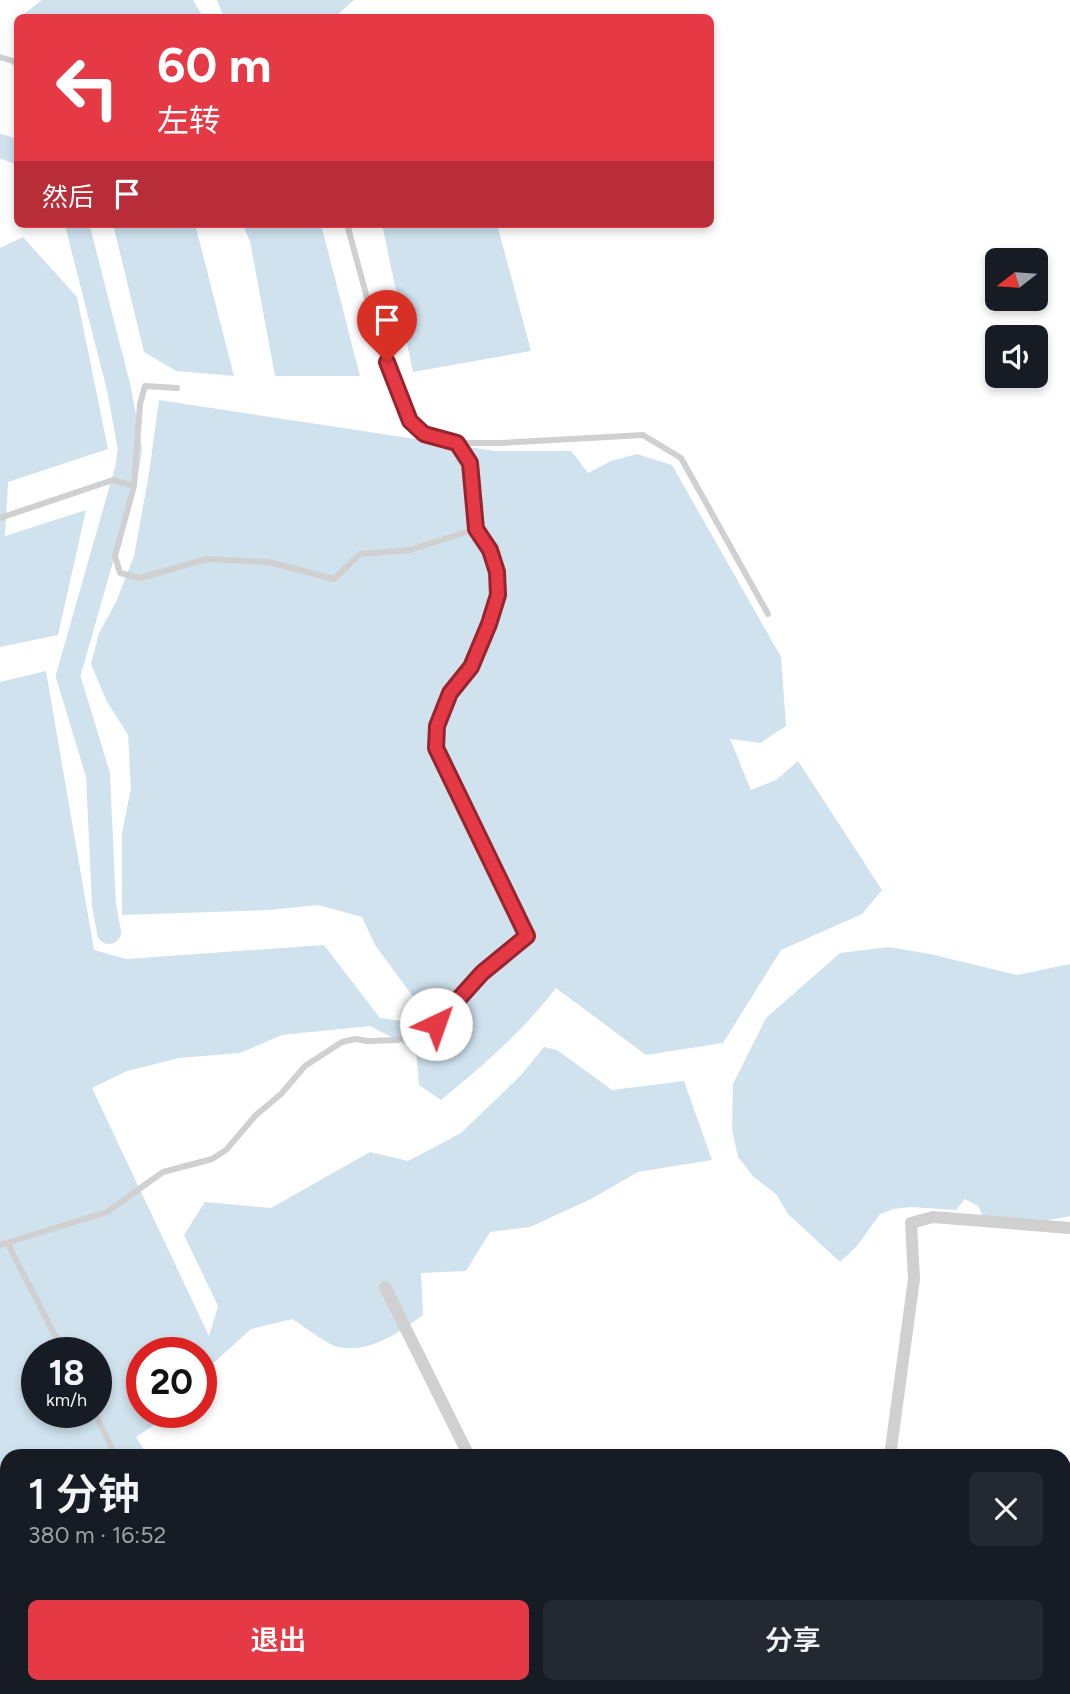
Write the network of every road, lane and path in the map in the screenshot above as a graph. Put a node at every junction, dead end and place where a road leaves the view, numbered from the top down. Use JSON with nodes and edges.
{"nodes":[{"id":1,"x":348,"y":228,"type":"edge"},
{"id":2,"x":177,"y":388,"type":"dead end"},
{"id":3,"x":457,"y":443,"type":"junction"},
{"id":4,"x":133,"y":486,"type":"junction"},
{"id":5,"x":0,"y":518,"type":"edge"},
{"id":6,"x":476,"y":529,"type":"junction"},
{"id":7,"x":768,"y":614,"type":"dead end"},
{"id":8,"x":1070,"y":1227,"type":"edge"},
{"id":9,"x":4,"y":1245,"type":"edge"},
{"id":10,"x":385,"y":1287,"type":"dead end"},
{"id":11,"x":55,"y":1337,"type":"edge"},
{"id":12,"x":102,"y":1428,"type":"edge"},
{"id":13,"x":112,"y":1449,"type":"edge"},
{"id":14,"x":466,"y":1449,"type":"edge"},
{"id":15,"x":891,"y":1449,"type":"edge"}],
"edges":[{"from":1,"to":3,"type":"lane"},
{"from":2,"to":4,"type":"lane"},
{"from":3,"to":6,"type":"lane"},
{"from":3,"to":7,"type":"lane"},
{"from":4,"to":5,"type":"lane"},
{"from":4,"to":6,"type":"lane"},
{"from":6,"to":9,"type":"lane"},
{"from":8,"to":15,"type":"street"},
{"from":9,"to":11,"type":"lane"},
{"from":10,"to":14,"type":"street"},
{"from":12,"to":13,"type":"lane"}]}
